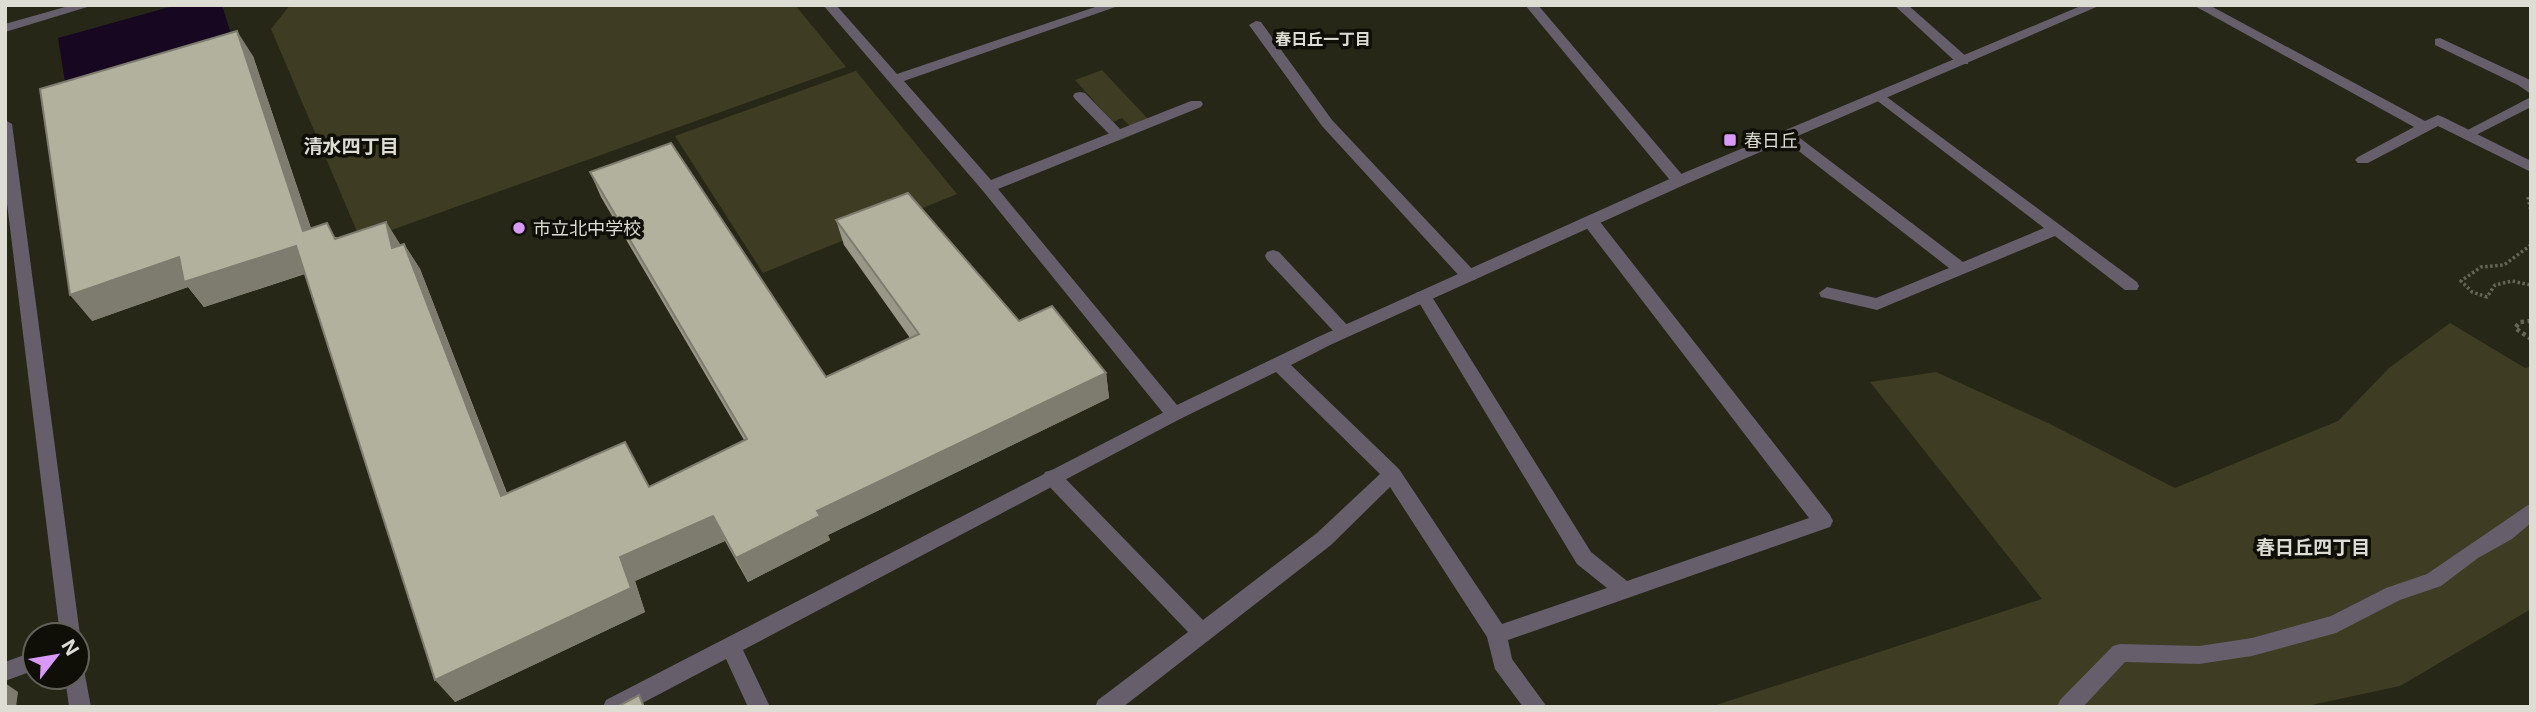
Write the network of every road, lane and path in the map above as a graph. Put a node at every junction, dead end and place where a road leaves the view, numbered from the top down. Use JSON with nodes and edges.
{"nodes":[{"id":1,"x":88,"y":5,"type":"edge"},
{"id":2,"x":829,"y":5,"type":"edge"},
{"id":3,"x":1115,"y":5,"type":"edge"},
{"id":4,"x":1531,"y":5,"type":"edge"},
{"id":5,"x":1900,"y":5,"type":"edge"},
{"id":6,"x":2095,"y":5,"type":"edge"},
{"id":7,"x":2199,"y":5,"type":"edge"},
{"id":8,"x":1256,"y":25,"type":"dead end"},
{"id":9,"x":5,"y":28,"type":"edge"},
{"id":10,"x":2440,"y":42,"type":"dead end"},
{"id":11,"x":1963,"y":61,"type":"junction"},
{"id":12,"x":894,"y":80,"type":"junction"},
{"id":13,"x":2531,"y":90,"type":"edge"},
{"id":14,"x":1080,"y":96,"type":"dead end"},
{"id":15,"x":1880,"y":96,"type":"junction"},
{"id":16,"x":2531,"y":102,"type":"edge"},
{"id":17,"x":1196,"y":104,"type":"dead end"},
{"id":18,"x":5,"y":124,"type":"edge"},
{"id":19,"x":2425,"y":127,"type":"junction"},
{"id":20,"x":2467,"y":134,"type":"junction"},
{"id":21,"x":1118,"y":135,"type":"junction"},
{"id":22,"x":1787,"y":135,"type":"junction"},
{"id":23,"x":2363,"y":160,"type":"dead end"},
{"id":24,"x":2531,"y":167,"type":"edge"},
{"id":25,"x":1679,"y":181,"type":"junction"},
{"id":26,"x":988,"y":187,"type":"junction"},
{"id":27,"x":1591,"y":222,"type":"junction"},
{"id":28,"x":2055,"y":230,"type":"junction"},
{"id":29,"x":2531,"y":245,"type":"edge"},
{"id":30,"x":1273,"y":256,"type":"dead end"},
{"id":31,"x":1961,"y":269,"type":"junction"},
{"id":32,"x":1469,"y":276,"type":"junction"},
{"id":33,"x":2531,"y":285,"type":"edge"},
{"id":34,"x":2130,"y":286,"type":"dead end"},
{"id":35,"x":1828,"y":293,"type":"dead end"},
{"id":36,"x":1423,"y":296,"type":"junction"},
{"id":37,"x":2531,"y":321,"type":"edge"},
{"id":38,"x":1344,"y":332,"type":"junction"},
{"id":39,"x":2531,"y":339,"type":"edge"},
{"id":40,"x":1278,"y":363,"type":"junction"},
{"id":41,"x":1174,"y":414,"type":"junction"},
{"id":42,"x":1392,"y":474,"type":"junction"},
{"id":43,"x":1052,"y":477,"type":"junction"},
{"id":44,"x":2531,"y":511,"type":"edge"},
{"id":45,"x":1625,"y":591,"type":"junction"},
{"id":46,"x":67,"y":621,"type":"edge"},
{"id":47,"x":1202,"y":633,"type":"junction"},
{"id":48,"x":1497,"y":635,"type":"junction"},
{"id":49,"x":731,"y":646,"type":"junction"},
{"id":50,"x":614,"y":707,"type":"edge"},
{"id":51,"x":760,"y":707,"type":"edge"},
{"id":52,"x":1106,"y":707,"type":"edge"},
{"id":53,"x":1536,"y":707,"type":"edge"},
{"id":54,"x":2068,"y":707,"type":"edge"}],
"edges":[{"from":1,"to":9,"type":"street"},
{"from":2,"to":12,"type":"street"},
{"from":3,"to":12,"type":"street"},
{"from":4,"to":25,"type":"street"},
{"from":5,"to":11,"type":"street"},
{"from":6,"to":11,"type":"street"},
{"from":7,"to":19,"type":"street"},
{"from":8,"to":32,"type":"street"},
{"from":10,"to":13,"type":"street"},
{"from":11,"to":15,"type":"street"},
{"from":12,"to":26,"type":"street"},
{"from":14,"to":21,"type":"street"},
{"from":15,"to":22,"type":"street"},
{"from":15,"to":28,"type":"street"},
{"from":16,"to":20,"type":"street"},
{"from":17,"to":21,"type":"street"},
{"from":18,"to":46,"type":"street"},
{"from":19,"to":20,"type":"street"},
{"from":19,"to":23,"type":"street"},
{"from":20,"to":24,"type":"street"},
{"from":21,"to":26,"type":"street"},
{"from":22,"to":25,"type":"street"},
{"from":22,"to":31,"type":"street"},
{"from":25,"to":27,"type":"street"},
{"from":26,"to":41,"type":"street"},
{"from":27,"to":32,"type":"street"},
{"from":27,"to":45,"type":"street"},
{"from":28,"to":31,"type":"street"},
{"from":28,"to":34,"type":"street"},
{"from":29,"to":33,"type":"path"},
{"from":30,"to":38,"type":"street"},
{"from":31,"to":35,"type":"street"},
{"from":32,"to":36,"type":"street"},
{"from":36,"to":38,"type":"street"},
{"from":36,"to":45,"type":"street"},
{"from":37,"to":39,"type":"path"},
{"from":38,"to":40,"type":"street"},
{"from":40,"to":41,"type":"street"},
{"from":40,"to":42,"type":"street"},
{"from":41,"to":43,"type":"street"},
{"from":42,"to":47,"type":"street"},
{"from":42,"to":48,"type":"street"},
{"from":43,"to":47,"type":"street"},
{"from":43,"to":49,"type":"street"},
{"from":44,"to":54,"type":"street"},
{"from":45,"to":48,"type":"street"},
{"from":47,"to":52,"type":"street"},
{"from":48,"to":53,"type":"street"},
{"from":49,"to":50,"type":"street"},
{"from":49,"to":51,"type":"street"}]}
